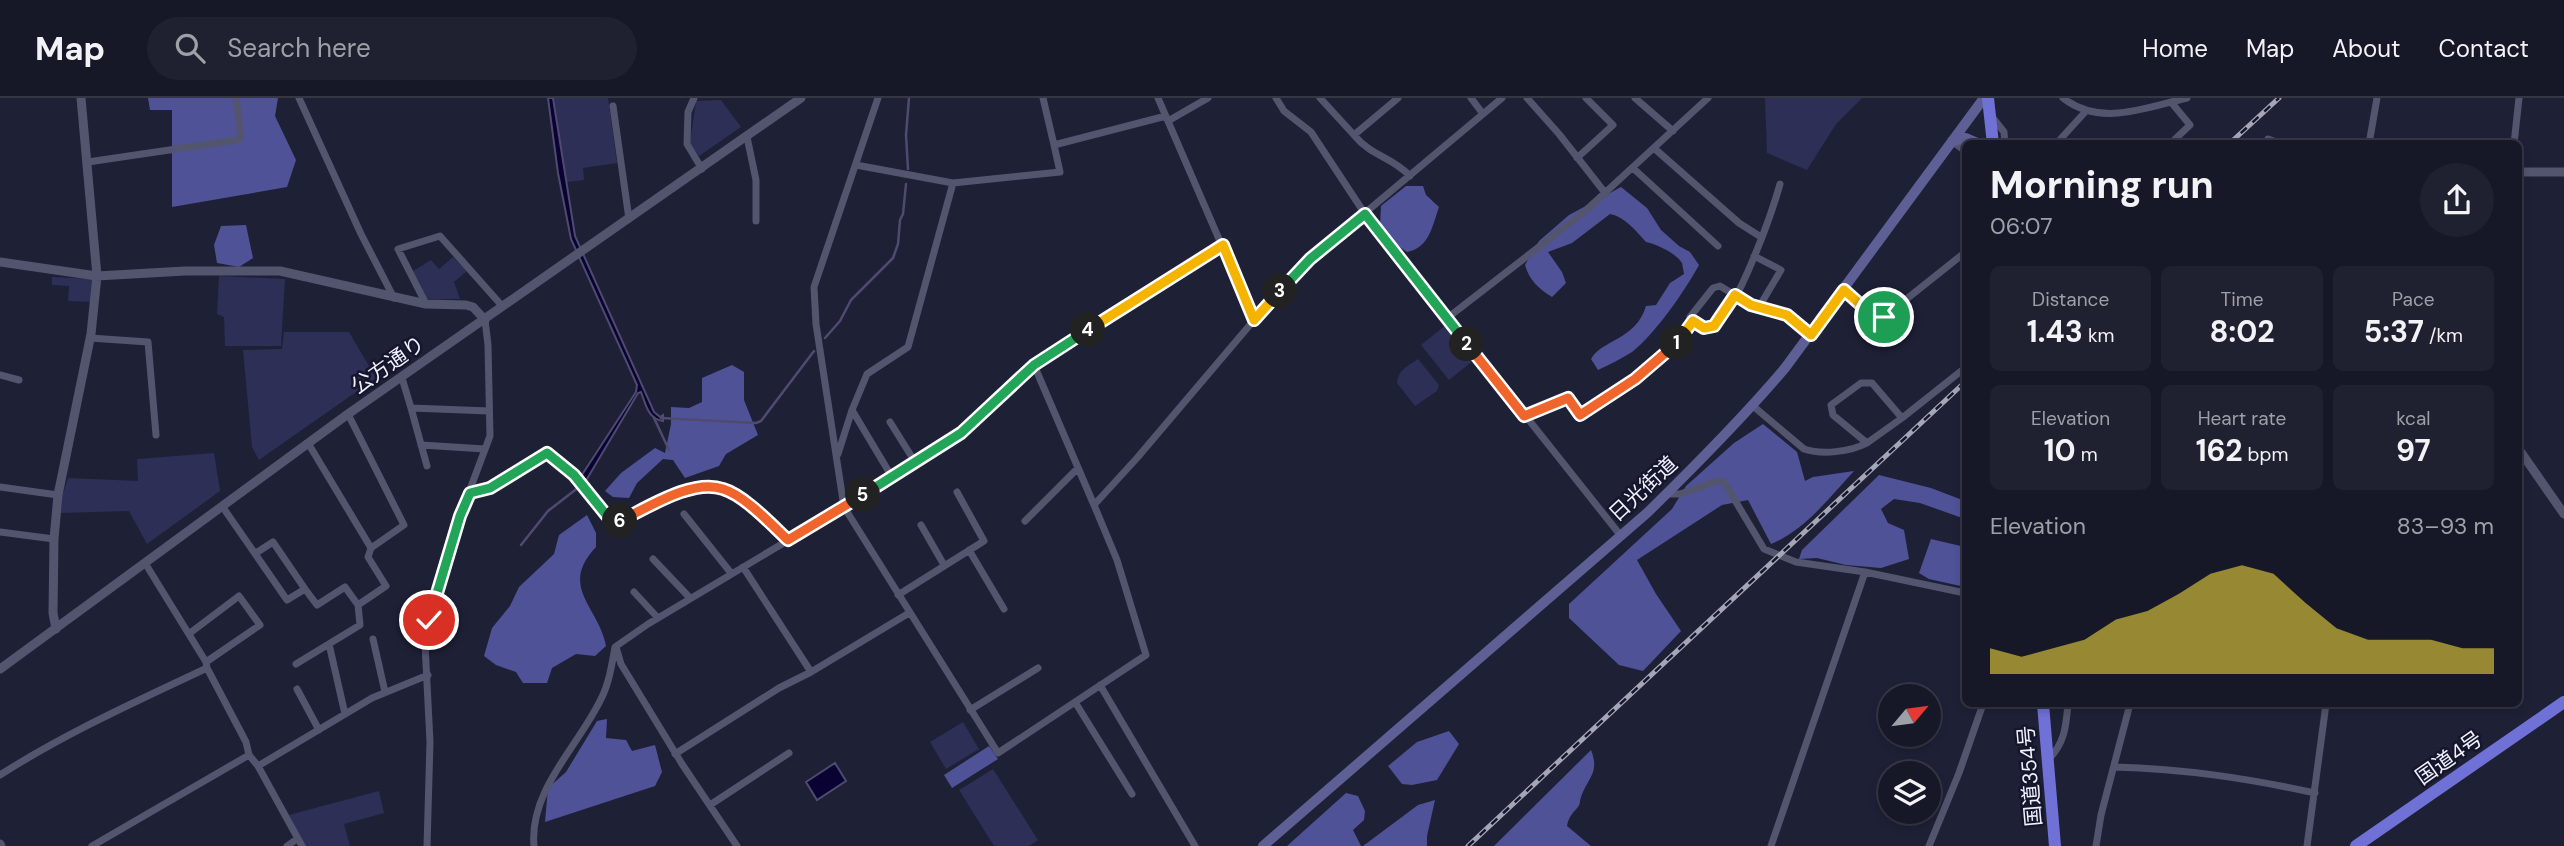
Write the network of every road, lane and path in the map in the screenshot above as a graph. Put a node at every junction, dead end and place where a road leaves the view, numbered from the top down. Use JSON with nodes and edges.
{"nodes":[{"id":1,"x":81,"y":98,"type":"edge"},
{"id":2,"x":236,"y":98,"type":"edge"},
{"id":3,"x":299,"y":98,"type":"edge"},
{"id":4,"x":694,"y":98,"type":"edge"},
{"id":5,"x":801,"y":98,"type":"edge"},
{"id":6,"x":878,"y":98,"type":"edge"},
{"id":7,"x":1043,"y":98,"type":"edge"},
{"id":8,"x":1158,"y":98,"type":"edge"},
{"id":9,"x":1208,"y":98,"type":"edge"},
{"id":10,"x":1276,"y":98,"type":"edge"},
{"id":11,"x":1320,"y":98,"type":"edge"},
{"id":12,"x":1398,"y":98,"type":"edge"},
{"id":13,"x":1471,"y":98,"type":"edge"},
{"id":14,"x":1502,"y":98,"type":"edge"},
{"id":15,"x":1527,"y":98,"type":"edge"},
{"id":16,"x":1586,"y":98,"type":"edge"},
{"id":17,"x":1635,"y":98,"type":"edge"},
{"id":18,"x":1709,"y":98,"type":"edge"},
{"id":19,"x":1986,"y":98,"type":"edge"},
{"id":20,"x":2063,"y":98,"type":"edge"},
{"id":21,"x":2187,"y":98,"type":"edge"},
{"id":22,"x":2377,"y":98,"type":"edge"},
{"id":23,"x":2519,"y":98,"type":"edge"},
{"id":24,"x":2171,"y":102,"type":"junction"},
{"id":25,"x":612,"y":106,"type":"dead end"},
{"id":26,"x":2086,"y":111,"type":"junction"},
{"id":27,"x":1483,"y":114,"type":"junction"},
{"id":28,"x":1990,"y":115,"type":"junction"},
{"id":29,"x":1167,"y":118,"type":"junction"},
{"id":30,"x":1673,"y":131,"type":"junction"},
{"id":31,"x":1354,"y":135,"type":"junction"},
{"id":32,"x":747,"y":137,"type":"junction"},
{"id":33,"x":1971,"y":140,"type":"edge"},
{"id":34,"x":1993,"y":140,"type":"edge"},
{"id":35,"x":2005,"y":140,"type":"edge"},
{"id":36,"x":2060,"y":140,"type":"edge"},
{"id":37,"x":2174,"y":140,"type":"edge"},
{"id":38,"x":2371,"y":140,"type":"edge"},
{"id":39,"x":2514,"y":140,"type":"edge"},
{"id":40,"x":1952,"y":141,"type":"junction"},
{"id":41,"x":1054,"y":145,"type":"junction"},
{"id":42,"x":1655,"y":149,"type":"junction"},
{"id":43,"x":1962,"y":149,"type":"edge"},
{"id":44,"x":1577,"y":158,"type":"junction"},
{"id":45,"x":88,"y":162,"type":"junction"},
{"id":46,"x":856,"y":165,"type":"junction"},
{"id":47,"x":702,"y":169,"type":"junction"},
{"id":48,"x":1634,"y":169,"type":"junction"},
{"id":49,"x":2522,"y":172,"type":"edge"},
{"id":50,"x":2564,"y":172,"type":"edge"},
{"id":51,"x":1410,"y":176,"type":"junction"},
{"id":52,"x":953,"y":183,"type":"junction"},
{"id":53,"x":1780,"y":184,"type":"dead end"},
{"id":54,"x":1606,"y":194,"type":"junction"},
{"id":55,"x":1365,"y":214,"type":"junction"},
{"id":56,"x":629,"y":219,"type":"junction"},
{"id":57,"x":756,"y":221,"type":"dead end"},
{"id":58,"x":1761,"y":237,"type":"junction"},
{"id":59,"x":1223,"y":245,"type":"junction"},
{"id":60,"x":1718,"y":246,"type":"dead end"},
{"id":61,"x":1962,"y":255,"type":"edge"},
{"id":62,"x":1754,"y":256,"type":"junction"},
{"id":63,"x":0,"y":262,"type":"edge"},
{"id":64,"x":97,"y":276,"type":"junction"},
{"id":65,"x":1844,"y":290,"type":"junction"},
{"id":66,"x":1735,"y":295,"type":"junction"},
{"id":67,"x":394,"y":298,"type":"junction"},
{"id":68,"x":426,"y":304,"type":"junction"},
{"id":69,"x":503,"y":307,"type":"junction"},
{"id":70,"x":1759,"y":307,"type":"junction"},
{"id":71,"x":1446,"y":318,"type":"junction"},
{"id":72,"x":485,"y":320,"type":"junction"},
{"id":73,"x":1254,"y":320,"type":"junction"},
{"id":74,"x":1693,"y":321,"type":"junction"},
{"id":75,"x":1811,"y":335,"type":"junction"},
{"id":76,"x":90,"y":338,"type":"junction"},
{"id":77,"x":1034,"y":365,"type":"junction"},
{"id":78,"x":1962,"y":370,"type":"edge"},
{"id":79,"x":0,"y":375,"type":"edge"},
{"id":80,"x":402,"y":377,"type":"junction"},
{"id":81,"x":19,"y":380,"type":"dead end"},
{"id":82,"x":1753,"y":406,"type":"junction"},
{"id":83,"x":411,"y":408,"type":"junction"},
{"id":84,"x":852,"y":410,"type":"junction"},
{"id":85,"x":489,"y":411,"type":"junction"},
{"id":86,"x":348,"y":414,"type":"junction"},
{"id":87,"x":1524,"y":416,"type":"junction"},
{"id":88,"x":1902,"y":418,"type":"junction"},
{"id":89,"x":890,"y":422,"type":"dead end"},
{"id":90,"x":156,"y":435,"type":"dead end"},
{"id":91,"x":309,"y":443,"type":"junction"},
{"id":92,"x":1867,"y":443,"type":"junction"},
{"id":93,"x":421,"y":445,"type":"junction"},
{"id":94,"x":485,"y":449,"type":"junction"},
{"id":95,"x":2522,"y":455,"type":"edge"},
{"id":96,"x":836,"y":458,"type":"junction"},
{"id":97,"x":915,"y":463,"type":"junction"},
{"id":98,"x":427,"y":466,"type":"dead end"},
{"id":99,"x":1078,"y":468,"type":"junction"},
{"id":100,"x":892,"y":477,"type":"junction"},
{"id":101,"x":0,"y":487,"type":"edge"},
{"id":102,"x":957,"y":492,"type":"dead end"},
{"id":103,"x":470,"y":493,"type":"junction"},
{"id":104,"x":1667,"y":494,"type":"junction"},
{"id":105,"x":58,"y":495,"type":"junction"},
{"id":106,"x":1094,"y":505,"type":"junction"},
{"id":107,"x":222,"y":506,"type":"junction"},
{"id":108,"x":844,"y":507,"type":"junction"},
{"id":109,"x":2564,"y":513,"type":"edge"},
{"id":110,"x":684,"y":514,"type":"dead end"},
{"id":111,"x":1025,"y":521,"type":"dead end"},
{"id":112,"x":921,"y":525,"type":"dead end"},
{"id":113,"x":0,"y":532,"type":"edge"},
{"id":114,"x":1621,"y":536,"type":"junction"},
{"id":115,"x":54,"y":539,"type":"junction"},
{"id":116,"x":788,"y":540,"type":"junction"},
{"id":117,"x":372,"y":548,"type":"junction"},
{"id":118,"x":969,"y":550,"type":"junction"},
{"id":119,"x":256,"y":553,"type":"junction"},
{"id":120,"x":653,"y":559,"type":"dead end"},
{"id":121,"x":145,"y":563,"type":"junction"},
{"id":122,"x":944,"y":565,"type":"junction"},
{"id":123,"x":743,"y":567,"type":"junction"},
{"id":124,"x":1865,"y":572,"type":"junction"},
{"id":125,"x":731,"y":573,"type":"junction"},
{"id":126,"x":305,"y":589,"type":"junction"},
{"id":127,"x":634,"y":592,"type":"dead end"},
{"id":128,"x":1962,"y":592,"type":"edge"},
{"id":129,"x":898,"y":595,"type":"junction"},
{"id":130,"x":690,"y":598,"type":"junction"},
{"id":131,"x":358,"y":605,"type":"junction"},
{"id":132,"x":1004,"y":609,"type":"dead end"},
{"id":133,"x":909,"y":613,"type":"junction"},
{"id":134,"x":659,"y":618,"type":"junction"},
{"id":135,"x":56,"y":629,"type":"junction"},
{"id":136,"x":190,"y":633,"type":"junction"},
{"id":137,"x":373,"y":639,"type":"dead end"},
{"id":138,"x":329,"y":645,"type":"junction"},
{"id":139,"x":615,"y":647,"type":"junction"},
{"id":140,"x":296,"y":664,"type":"dead end"},
{"id":141,"x":207,"y":665,"type":"junction"},
{"id":142,"x":1038,"y":668,"type":"dead end"},
{"id":143,"x":0,"y":669,"type":"edge"},
{"id":144,"x":811,"y":672,"type":"junction"},
{"id":145,"x":428,"y":675,"type":"junction"},
{"id":146,"x":1100,"y":685,"type":"junction"},
{"id":147,"x":297,"y":688,"type":"dead end"},
{"id":148,"x":385,"y":692,"type":"junction"},
{"id":149,"x":1074,"y":702,"type":"junction"},
{"id":150,"x":2564,"y":702,"type":"edge"},
{"id":151,"x":1982,"y":707,"type":"edge"},
{"id":152,"x":2043,"y":707,"type":"edge"},
{"id":153,"x":2068,"y":707,"type":"edge"},
{"id":154,"x":2129,"y":707,"type":"edge"},
{"id":155,"x":2326,"y":707,"type":"edge"},
{"id":156,"x":971,"y":710,"type":"junction"},
{"id":157,"x":345,"y":714,"type":"junction"},
{"id":158,"x":318,"y":730,"type":"junction"},
{"id":159,"x":789,"y":753,"type":"dead end"},
{"id":160,"x":676,"y":754,"type":"junction"},
{"id":161,"x":249,"y":755,"type":"junction"},
{"id":162,"x":2048,"y":761,"type":"junction"},
{"id":163,"x":258,"y":766,"type":"junction"},
{"id":164,"x":2114,"y":767,"type":"junction"},
{"id":165,"x":0,"y":775,"type":"edge"},
{"id":166,"x":2315,"y":793,"type":"junction"},
{"id":167,"x":1132,"y":794,"type":"dead end"},
{"id":168,"x":710,"y":805,"type":"junction"},
{"id":169,"x":300,"y":843,"type":"edge"},
{"id":170,"x":1771,"y":845,"type":"edge"},
{"id":171,"x":92,"y":846,"type":"edge"},
{"id":172,"x":287,"y":846,"type":"edge"},
{"id":173,"x":427,"y":846,"type":"edge"},
{"id":174,"x":534,"y":846,"type":"edge"},
{"id":175,"x":737,"y":846,"type":"edge"},
{"id":176,"x":1195,"y":846,"type":"edge"},
{"id":177,"x":1263,"y":846,"type":"edge"},
{"id":178,"x":1781,"y":846,"type":"edge"},
{"id":179,"x":1929,"y":846,"type":"edge"},
{"id":180,"x":2055,"y":846,"type":"edge"},
{"id":181,"x":2096,"y":846,"type":"edge"},
{"id":182,"x":2307,"y":846,"type":"edge"},
{"id":183,"x":2356,"y":846,"type":"edge"}],
"edges":[{"from":1,"to":45,"type":"street"},
{"from":2,"to":45,"type":"street"},
{"from":3,"to":67,"type":"street"},
{"from":4,"to":47,"type":"street"},
{"from":5,"to":32,"type":"street","name":"公方通り"},
{"from":6,"to":46,"type":"street"},
{"from":7,"to":41,"type":"street"},
{"from":8,"to":29,"type":"street"},
{"from":9,"to":29,"type":"street"},
{"from":10,"to":55,"type":"street"},
{"from":11,"to":31,"type":"street"},
{"from":12,"to":31,"type":"street"},
{"from":13,"to":27,"type":"street"},
{"from":14,"to":27,"type":"street"},
{"from":15,"to":44,"type":"street"},
{"from":16,"to":44,"type":"street"},
{"from":17,"to":30,"type":"street"},
{"from":18,"to":30,"type":"street"},
{"from":19,"to":28,"type":"highway"},
{"from":19,"to":40,"type":"main road","name":"日光街道"},
{"from":20,"to":26,"type":"street"},
{"from":21,"to":24,"type":"street"},
{"from":22,"to":38,"type":"street"},
{"from":23,"to":39,"type":"street"},
{"from":24,"to":26,"type":"street"},
{"from":24,"to":37,"type":"street"},
{"from":25,"to":56,"type":"street"},
{"from":26,"to":36,"type":"street"},
{"from":27,"to":51,"type":"street"},
{"from":28,"to":34,"type":"highway"},
{"from":28,"to":35,"type":"street"},
{"from":29,"to":41,"type":"street"},
{"from":29,"to":59,"type":"street"},
{"from":30,"to":42,"type":"street"},
{"from":31,"to":51,"type":"street"},
{"from":32,"to":47,"type":"street","name":"公方通り"},
{"from":32,"to":57,"type":"street"},
{"from":33,"to":40,"type":"main road"},
{"from":40,"to":43,"type":"street"},
{"from":40,"to":65,"type":"main road","name":"日光街道"},
{"from":41,"to":52,"type":"street"},
{"from":42,"to":48,"type":"street"},
{"from":42,"to":58,"type":"street"},
{"from":44,"to":54,"type":"street"},
{"from":45,"to":64,"type":"street"},
{"from":46,"to":52,"type":"street"},
{"from":46,"to":96,"type":"street"},
{"from":47,"to":56,"type":"street","name":"公方通り"},
{"from":48,"to":54,"type":"street"},
{"from":48,"to":60,"type":"street"},
{"from":49,"to":50,"type":"street"},
{"from":51,"to":55,"type":"street"},
{"from":52,"to":84,"type":"street"},
{"from":53,"to":58,"type":"street"},
{"from":54,"to":71,"type":"street"},
{"from":55,"to":71,"type":"street"},
{"from":55,"to":73,"type":"street"},
{"from":56,"to":69,"type":"street","name":"公方通り"},
{"from":58,"to":62,"type":"street"},
{"from":59,"to":73,"type":"street"},
{"from":59,"to":77,"type":"street"},
{"from":61,"to":65,"type":"street"},
{"from":62,"to":66,"type":"street"},
{"from":62,"to":70,"type":"street"},
{"from":63,"to":64,"type":"street"},
{"from":64,"to":67,"type":"street"},
{"from":64,"to":76,"type":"street"},
{"from":65,"to":75,"type":"main road","name":"日光街道"},
{"from":66,"to":70,"type":"street"},
{"from":66,"to":74,"type":"street"},
{"from":66,"to":74,"type":"street"},
{"from":67,"to":68,"type":"street"},
{"from":68,"to":69,"type":"street"},
{"from":68,"to":72,"type":"street"},
{"from":69,"to":72,"type":"street","name":"公方通り"},
{"from":70,"to":75,"type":"street"},
{"from":71,"to":87,"type":"street"},
{"from":72,"to":80,"type":"street","name":"公方通り"},
{"from":72,"to":85,"type":"street"},
{"from":73,"to":106,"type":"street"},
{"from":74,"to":87,"type":"street"},
{"from":75,"to":82,"type":"main road","name":"日光街道"},
{"from":76,"to":90,"type":"street"},
{"from":76,"to":105,"type":"street"},
{"from":77,"to":97,"type":"street"},
{"from":77,"to":99,"type":"street"},
{"from":78,"to":88,"type":"street"},
{"from":79,"to":81,"type":"street"},
{"from":80,"to":83,"type":"street"},
{"from":80,"to":86,"type":"street","name":"公方通り"},
{"from":82,"to":92,"type":"street"},
{"from":82,"to":104,"type":"main road","name":"日光街道"},
{"from":83,"to":85,"type":"street"},
{"from":83,"to":93,"type":"street"},
{"from":84,"to":96,"type":"street"},
{"from":84,"to":100,"type":"street"},
{"from":85,"to":94,"type":"street"},
{"from":86,"to":91,"type":"street","name":"公方通り"},
{"from":86,"to":117,"type":"street"},
{"from":87,"to":114,"type":"street"},
{"from":88,"to":92,"type":"street"},
{"from":88,"to":92,"type":"street"},
{"from":89,"to":97,"type":"street"},
{"from":91,"to":107,"type":"street","name":"公方通り"},
{"from":91,"to":117,"type":"street"},
{"from":93,"to":94,"type":"street"},
{"from":93,"to":98,"type":"street"},
{"from":94,"to":103,"type":"street"},
{"from":95,"to":109,"type":"street"},
{"from":96,"to":108,"type":"street"},
{"from":97,"to":100,"type":"street"},
{"from":99,"to":106,"type":"street"},
{"from":99,"to":111,"type":"street"},
{"from":100,"to":108,"type":"street"},
{"from":101,"to":105,"type":"street"},
{"from":102,"to":118,"type":"street"},
{"from":103,"to":116,"type":"street"},
{"from":103,"to":145,"type":"street"},
{"from":104,"to":114,"type":"main road","name":"日光街道"},
{"from":104,"to":124,"type":"street"},
{"from":105,"to":115,"type":"street"},
{"from":106,"to":146,"type":"street"},
{"from":107,"to":119,"type":"street"},
{"from":107,"to":121,"type":"street","name":"公方通り"},
{"from":108,"to":116,"type":"street"},
{"from":108,"to":129,"type":"street"},
{"from":110,"to":125,"type":"street"},
{"from":112,"to":122,"type":"street"},
{"from":113,"to":115,"type":"street"},
{"from":114,"to":177,"type":"main road","name":"日光街道"},
{"from":115,"to":135,"type":"street"},
{"from":116,"to":123,"type":"street"},
{"from":117,"to":131,"type":"street"},
{"from":118,"to":122,"type":"street"},
{"from":118,"to":132,"type":"street"},
{"from":119,"to":126,"type":"street"},
{"from":119,"to":126,"type":"street"},
{"from":120,"to":130,"type":"street"},
{"from":121,"to":135,"type":"street","name":"公方通り"},
{"from":121,"to":136,"type":"street"},
{"from":122,"to":129,"type":"street"},
{"from":123,"to":125,"type":"street"},
{"from":123,"to":144,"type":"street"},
{"from":124,"to":128,"type":"street"},
{"from":124,"to":170,"type":"street"},
{"from":125,"to":130,"type":"street"},
{"from":126,"to":131,"type":"street"},
{"from":127,"to":134,"type":"street"},
{"from":129,"to":133,"type":"street"},
{"from":130,"to":134,"type":"street"},
{"from":131,"to":138,"type":"street"},
{"from":133,"to":144,"type":"street"},
{"from":133,"to":156,"type":"street"},
{"from":134,"to":139,"type":"street"},
{"from":135,"to":143,"type":"street","name":"公方通り"},
{"from":136,"to":141,"type":"street"},
{"from":136,"to":141,"type":"street"},
{"from":137,"to":148,"type":"street"},
{"from":138,"to":140,"type":"street"},
{"from":138,"to":157,"type":"street"},
{"from":139,"to":160,"type":"street"},
{"from":139,"to":174,"type":"street"},
{"from":141,"to":161,"type":"street"},
{"from":141,"to":165,"type":"street"},
{"from":142,"to":156,"type":"street"},
{"from":144,"to":160,"type":"street"},
{"from":145,"to":148,"type":"street"},
{"from":145,"to":173,"type":"street"},
{"from":146,"to":149,"type":"street"},
{"from":146,"to":176,"type":"street"},
{"from":147,"to":158,"type":"street"},
{"from":148,"to":157,"type":"street"},
{"from":149,"to":156,"type":"street"},
{"from":149,"to":167,"type":"street"},
{"from":150,"to":183,"type":"highway","name":"国道4号"},
{"from":151,"to":179,"type":"street"},
{"from":152,"to":162,"type":"highway","name":"国道354号"},
{"from":153,"to":162,"type":"street"},
{"from":154,"to":164,"type":"street"},
{"from":155,"to":166,"type":"street"},
{"from":157,"to":158,"type":"street"},
{"from":158,"to":163,"type":"street"},
{"from":159,"to":168,"type":"street"},
{"from":160,"to":168,"type":"street"},
{"from":161,"to":163,"type":"street"},
{"from":161,"to":171,"type":"street"},
{"from":162,"to":180,"type":"highway","name":"国道354号"},
{"from":163,"to":169,"type":"street"},
{"from":164,"to":166,"type":"street"},
{"from":164,"to":181,"type":"street"},
{"from":166,"to":182,"type":"street"},
{"from":168,"to":175,"type":"street"},
{"from":169,"to":172,"type":"street"},
{"from":170,"to":178,"type":"street"}]}
